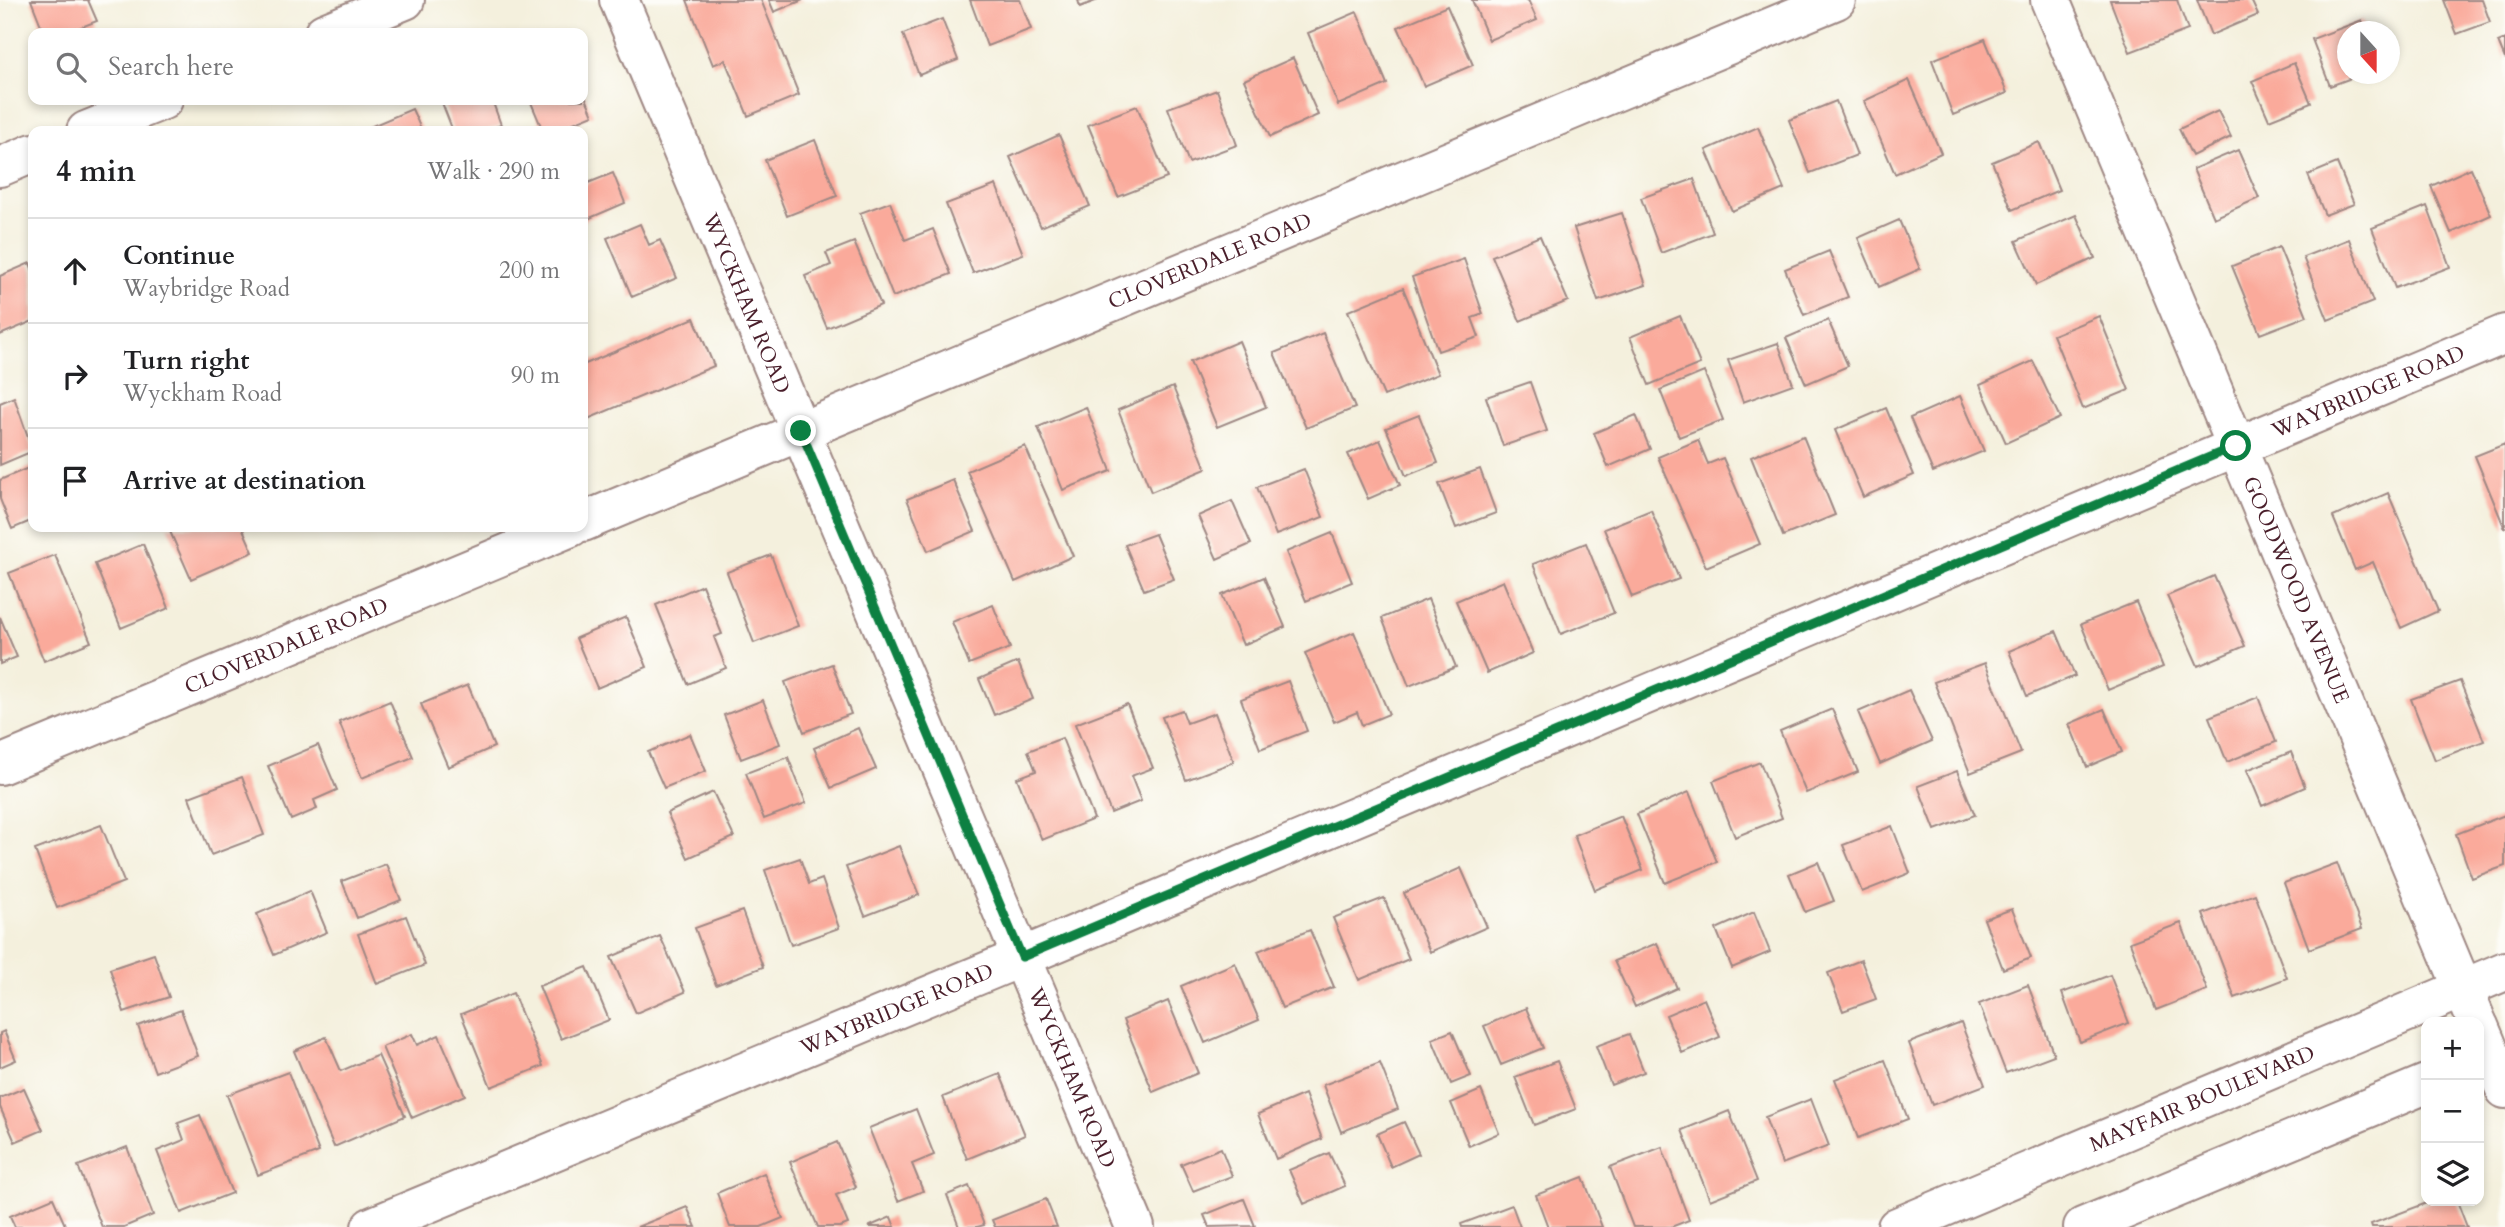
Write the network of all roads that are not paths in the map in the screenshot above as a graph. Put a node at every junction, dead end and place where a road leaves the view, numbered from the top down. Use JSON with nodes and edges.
{"nodes":[{"id":1,"x":405,"y":0,"type":"edge"},
{"id":2,"x":619,"y":0,"type":"edge"},
{"id":3,"x":1836,"y":0,"type":"edge"},
{"id":4,"x":2050,"y":0,"type":"edge"},
{"id":5,"x":336,"y":28,"type":"edge"},
{"id":6,"x":151,"y":105,"type":"edge"},
{"id":7,"x":98,"y":126,"type":"edge"},
{"id":8,"x":28,"y":155,"type":"edge"},
{"id":9,"x":0,"y":167,"type":"edge"},
{"id":10,"x":2505,"y":334,"type":"edge"},
{"id":11,"x":801,"y":431,"type":"junction"},
{"id":12,"x":2236,"y":446,"type":"junction"},
{"id":13,"x":588,"y":520,"type":"edge"},
{"id":14,"x":559,"y":532,"type":"edge"},
{"id":15,"x":0,"y":765,"type":"edge"},
{"id":16,"x":1022,"y":957,"type":"junction"},
{"id":17,"x":2505,"y":971,"type":"edge"},
{"id":18,"x":2486,"y":1042,"type":"edge"},
{"id":19,"x":2421,"y":1086,"type":"edge"},
{"id":20,"x":371,"y":1227,"type":"edge"},
{"id":21,"x":1135,"y":1227,"type":"edge"},
{"id":22,"x":1897,"y":1227,"type":"edge"},
{"id":23,"x":2083,"y":1227,"type":"edge"}],
"edges":[{"from":1,"to":5,"type":"street"},
{"from":2,"to":11,"type":"street","name":"WYCKHAM ROAD"},
{"from":3,"to":11,"type":"street","name":"CLOVERDALE ROAD"},
{"from":4,"to":12,"type":"street","name":"GOODWOOD AVENUE"},
{"from":6,"to":7,"type":"street"},
{"from":8,"to":9,"type":"street"},
{"from":10,"to":12,"type":"street","name":"WAYBRIDGE ROAD"},
{"from":11,"to":13,"type":"street","name":"CLOVERDALE ROAD"},
{"from":11,"to":16,"type":"street","name":"WYCKHAM ROAD"},
{"from":12,"to":16,"type":"street","name":"WAYBRIDGE ROAD"},
{"from":12,"to":18,"type":"street","name":"GOODWOOD AVENUE"},
{"from":14,"to":15,"type":"street","name":"CLOVERDALE ROAD"},
{"from":16,"to":20,"type":"street","name":"WAYBRIDGE ROAD"},
{"from":16,"to":21,"type":"street","name":"WYCKHAM ROAD"},
{"from":17,"to":18,"type":"street","name":"MAYFAIR BOULEVARD"},
{"from":18,"to":22,"type":"street","name":"MAYFAIR BOULEVARD"},
{"from":19,"to":23,"type":"street"}]}
